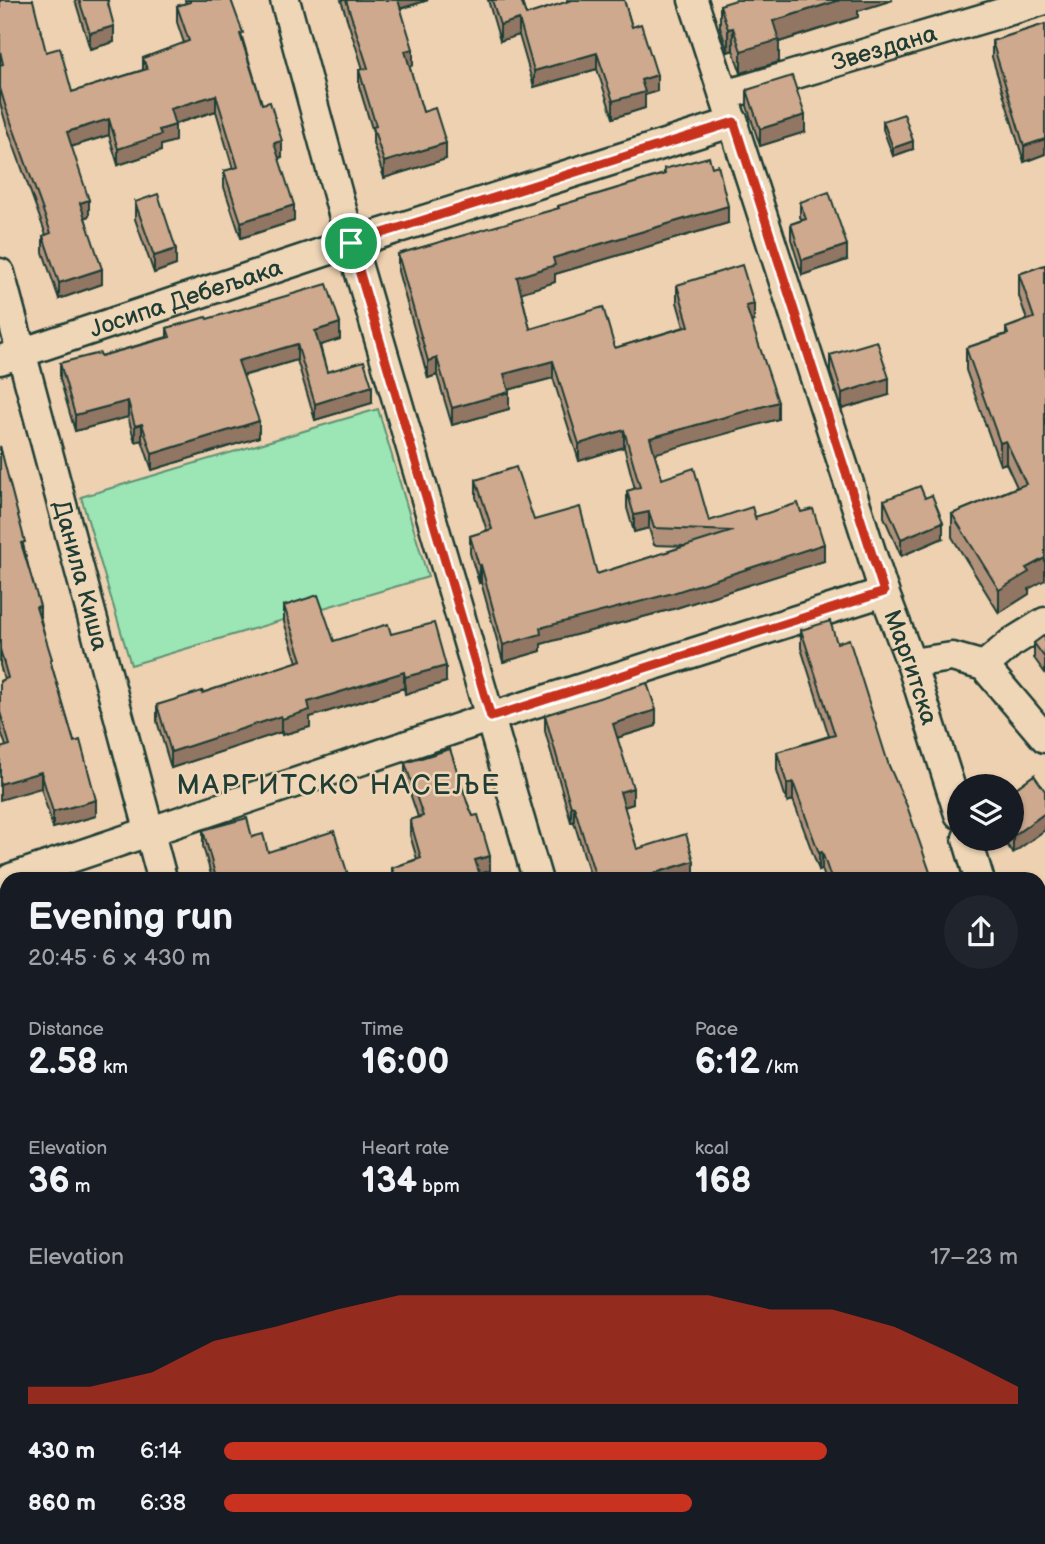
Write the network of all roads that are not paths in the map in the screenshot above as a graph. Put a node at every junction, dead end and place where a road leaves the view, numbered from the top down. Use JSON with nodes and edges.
{"nodes":[{"id":1,"x":285,"y":0,"type":"edge"},
{"id":2,"x":693,"y":0,"type":"edge"},
{"id":3,"x":1045,"y":0,"type":"edge"},
{"id":4,"x":725,"y":95,"type":"junction"},
{"id":5,"x":734,"y":122,"type":"junction"},
{"id":6,"x":351,"y":243,"type":"junction"},
{"id":7,"x":0,"y":273,"type":"edge"},
{"id":8,"x":11,"y":357,"type":"edge"},
{"id":9,"x":884,"y":592,"type":"junction"},
{"id":10,"x":1045,"y":622,"type":"edge"},
{"id":11,"x":911,"y":663,"type":"junction"},
{"id":12,"x":984,"y":666,"type":"junction"},
{"id":13,"x":491,"y":717,"type":"junction"},
{"id":14,"x":1045,"y":738,"type":"edge"},
{"id":15,"x":947,"y":776,"type":"edge"},
{"id":16,"x":150,"y":833,"type":"junction"},
{"id":17,"x":971,"y":851,"type":"edge"},
{"id":18,"x":30,"y":872,"type":"edge"},
{"id":19,"x":160,"y":872,"type":"edge"},
{"id":20,"x":535,"y":872,"type":"edge"},
{"id":21,"x":977,"y":872,"type":"edge"}],
"edges":[{"from":1,"to":6,"type":"street"},
{"from":2,"to":4,"type":"street","name":"Маргитска"},
{"from":3,"to":4,"type":"street","name":"Звездана"},
{"from":4,"to":5,"type":"street","name":"Маргитска"},
{"from":5,"to":6,"type":"street","name":"Јосипа Дебељака"},
{"from":5,"to":9,"type":"street","name":"Маргитска"},
{"from":6,"to":8,"type":"street","name":"Јосипа Дебељака"},
{"from":6,"to":13,"type":"street"},
{"from":7,"to":8,"type":"street","name":"Данила Киша"},
{"from":8,"to":16,"type":"street","name":"Данила Киша"},
{"from":9,"to":11,"type":"street","name":"Маргитска"},
{"from":9,"to":13,"type":"street"},
{"from":10,"to":12,"type":"street"},
{"from":11,"to":12,"type":"street"},
{"from":11,"to":15,"type":"street","name":"Маргитска"},
{"from":12,"to":14,"type":"street"},
{"from":13,"to":16,"type":"street"},
{"from":13,"to":20,"type":"street"},
{"from":16,"to":18,"type":"street"},
{"from":16,"to":19,"type":"street","name":"Данила Киша"},
{"from":17,"to":21,"type":"street"}]}
